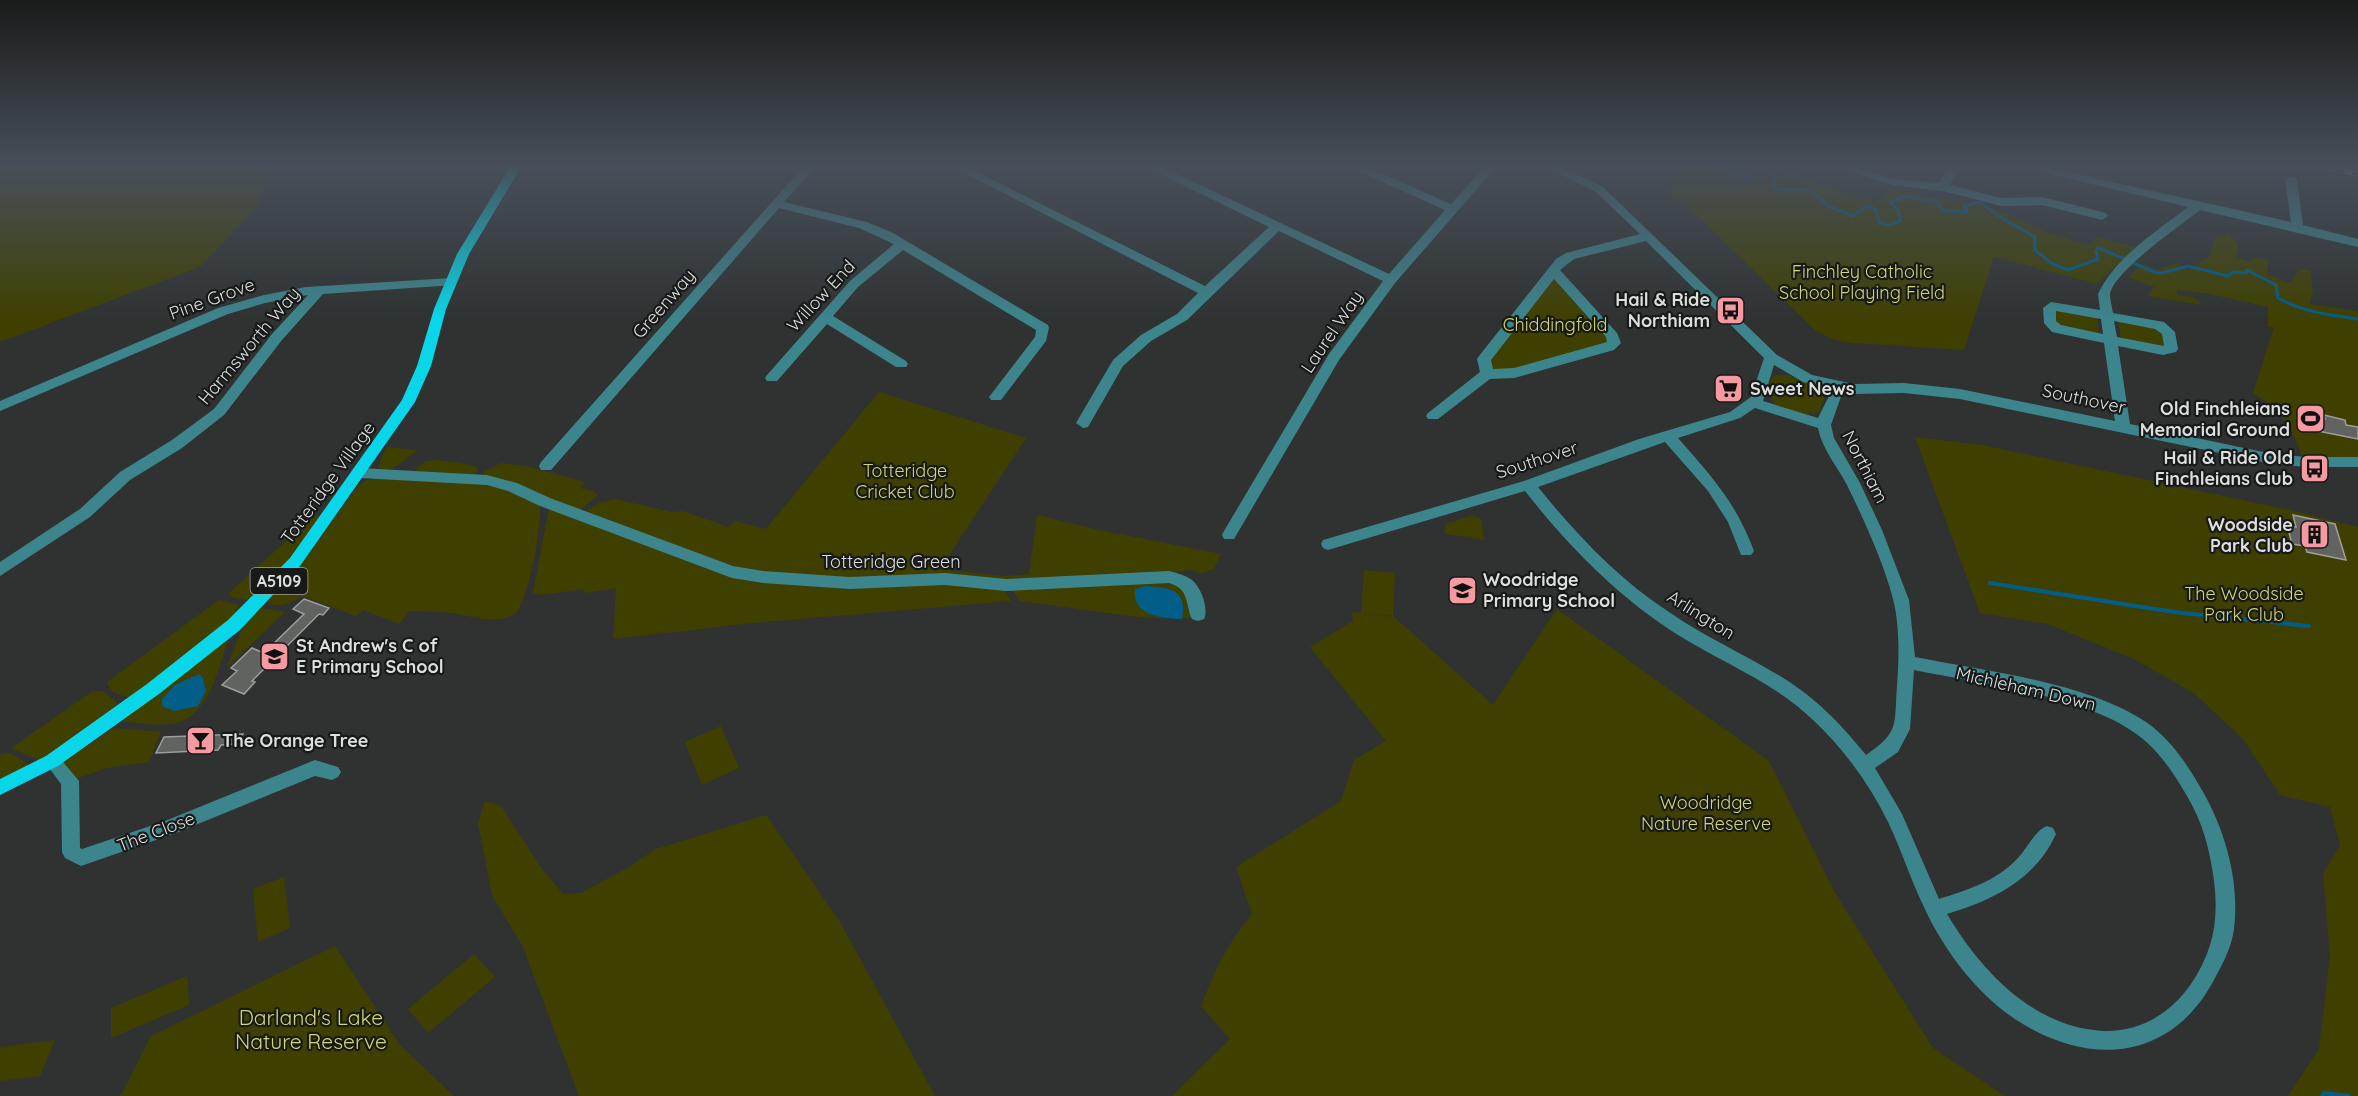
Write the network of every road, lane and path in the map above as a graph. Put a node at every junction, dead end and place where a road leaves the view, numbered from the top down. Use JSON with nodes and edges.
{"nodes":[{"id":1,"x":483,"y":218,"type":"edge"},
{"id":2,"x":765,"y":218,"type":"edge"},
{"id":3,"x":834,"y":218,"type":"edge"},
{"id":4,"x":1060,"y":218,"type":"edge"},
{"id":5,"x":1261,"y":218,"type":"edge"},
{"id":6,"x":1444,"y":218,"type":"edge"},
{"id":7,"x":1630,"y":218,"type":"edge"},
{"id":8,"x":2182,"y":218,"type":"edge"},
{"id":9,"x":2258,"y":218,"type":"edge"},
{"id":10,"x":2296,"y":218,"type":"edge"},
{"id":11,"x":1277,"y":226,"type":"junction"},
{"id":12,"x":2297,"y":226,"type":"junction"},
{"id":13,"x":1649,"y":236,"type":"junction"},
{"id":14,"x":2358,"y":243,"type":"edge"},
{"id":15,"x":902,"y":244,"type":"junction"},
{"id":16,"x":1554,"y":270,"type":"junction"},
{"id":17,"x":1391,"y":280,"type":"junction"},
{"id":18,"x":451,"y":282,"type":"junction"},
{"id":19,"x":320,"y":290,"type":"junction"},
{"id":20,"x":1206,"y":292,"type":"junction"},
{"id":21,"x":824,"y":316,"type":"junction"},
{"id":22,"x":2107,"y":316,"type":"junction"},
{"id":23,"x":2111,"y":340,"type":"junction"},
{"id":24,"x":1772,"y":358,"type":"junction"},
{"id":25,"x":901,"y":364,"type":"dead end"},
{"id":26,"x":1487,"y":374,"type":"junction"},
{"id":27,"x":772,"y":378,"type":"dead end"},
{"id":28,"x":1836,"y":387,"type":"junction"},
{"id":29,"x":996,"y":397,"type":"dead end"},
{"id":30,"x":1755,"y":403,"type":"junction"},
{"id":31,"x":0,"y":406,"type":"edge"},
{"id":32,"x":1433,"y":416,"type":"dead end"},
{"id":33,"x":1083,"y":423,"type":"dead end"},
{"id":34,"x":1824,"y":425,"type":"junction"},
{"id":35,"x":2124,"y":427,"type":"junction"},
{"id":36,"x":1668,"y":436,"type":"junction"},
{"id":37,"x":2358,"y":462,"type":"edge"},
{"id":38,"x":546,"y":466,"type":"dead end"},
{"id":39,"x":360,"y":473,"type":"junction"},
{"id":40,"x":1527,"y":485,"type":"junction"},
{"id":41,"x":1229,"y":535,"type":"dead end"},
{"id":42,"x":1328,"y":544,"type":"dead end"},
{"id":43,"x":1746,"y":551,"type":"dead end"},
{"id":44,"x":0,"y":570,"type":"edge"},
{"id":45,"x":1198,"y":615,"type":"dead end"},
{"id":46,"x":1907,"y":662,"type":"junction"},
{"id":47,"x":52,"y":761,"type":"junction"},
{"id":48,"x":1865,"y":765,"type":"junction"},
{"id":49,"x":332,"y":772,"type":"dead end"},
{"id":50,"x":0,"y":787,"type":"edge"},
{"id":51,"x":2047,"y":834,"type":"dead end"},
{"id":52,"x":1934,"y":909,"type":"junction"}],
"edges":[{"from":1,"to":18,"type":"main road","number":"A5109"},
{"from":2,"to":38,"type":"street","name":"Greenway"},
{"from":3,"to":15,"type":"street"},
{"from":4,"to":20,"type":"street"},
{"from":5,"to":11,"type":"street"},
{"from":6,"to":17,"type":"street","name":"Laurel Way"},
{"from":7,"to":13,"type":"street"},
{"from":8,"to":22,"type":"street"},
{"from":9,"to":12,"type":"street"},
{"from":10,"to":12,"type":"street"},
{"from":11,"to":17,"type":"street"},
{"from":11,"to":20,"type":"street"},
{"from":12,"to":14,"type":"street"},
{"from":13,"to":16,"type":"street"},
{"from":13,"to":24,"type":"street"},
{"from":15,"to":21,"type":"street","name":"Willow End"},
{"from":15,"to":29,"type":"street"},
{"from":16,"to":26,"type":"street"},
{"from":16,"to":26,"type":"street"},
{"from":17,"to":41,"type":"street","name":"Laurel Way"},
{"from":18,"to":19,"type":"street","name":"Pine Grove"},
{"from":18,"to":39,"type":"main road","name":"Totteridge Village","number":"A5109"},
{"from":19,"to":31,"type":"street","name":"Pine Grove"},
{"from":19,"to":44,"type":"street","name":"Harmsworth Way"},
{"from":20,"to":33,"type":"street"},
{"from":21,"to":25,"type":"street"},
{"from":21,"to":27,"type":"street","name":"Willow End"},
{"from":22,"to":23,"type":"street"},
{"from":22,"to":23,"type":"street"},
{"from":22,"to":23,"type":"street"},
{"from":23,"to":35,"type":"street"},
{"from":24,"to":28,"type":"street"},
{"from":24,"to":30,"type":"street"},
{"from":26,"to":32,"type":"street"},
{"from":28,"to":34,"type":"street","name":"Northiam"},
{"from":28,"to":35,"type":"street","name":"Southover"},
{"from":30,"to":34,"type":"street"},
{"from":30,"to":36,"type":"street","name":"Southover"},
{"from":34,"to":46,"type":"street","name":"Northiam"},
{"from":35,"to":37,"type":"street","name":"Southover"},
{"from":36,"to":40,"type":"street","name":"Southover"},
{"from":36,"to":43,"type":"street"},
{"from":39,"to":45,"type":"street","name":"Totteridge Green"},
{"from":39,"to":47,"type":"main road","name":"Totteridge Village","number":"A5109"},
{"from":40,"to":42,"type":"street","name":"Southover"},
{"from":40,"to":48,"type":"street","name":"Arlington"},
{"from":46,"to":48,"type":"street","name":"Northiam"},
{"from":46,"to":52,"type":"street","name":"Michleham Down"},
{"from":47,"to":49,"type":"street","name":"The Close"},
{"from":47,"to":50,"type":"main road","name":"Totteridge Village","number":"A5109"},
{"from":48,"to":52,"type":"street","name":"Michleham Down"},
{"from":51,"to":52,"type":"street"}]}
